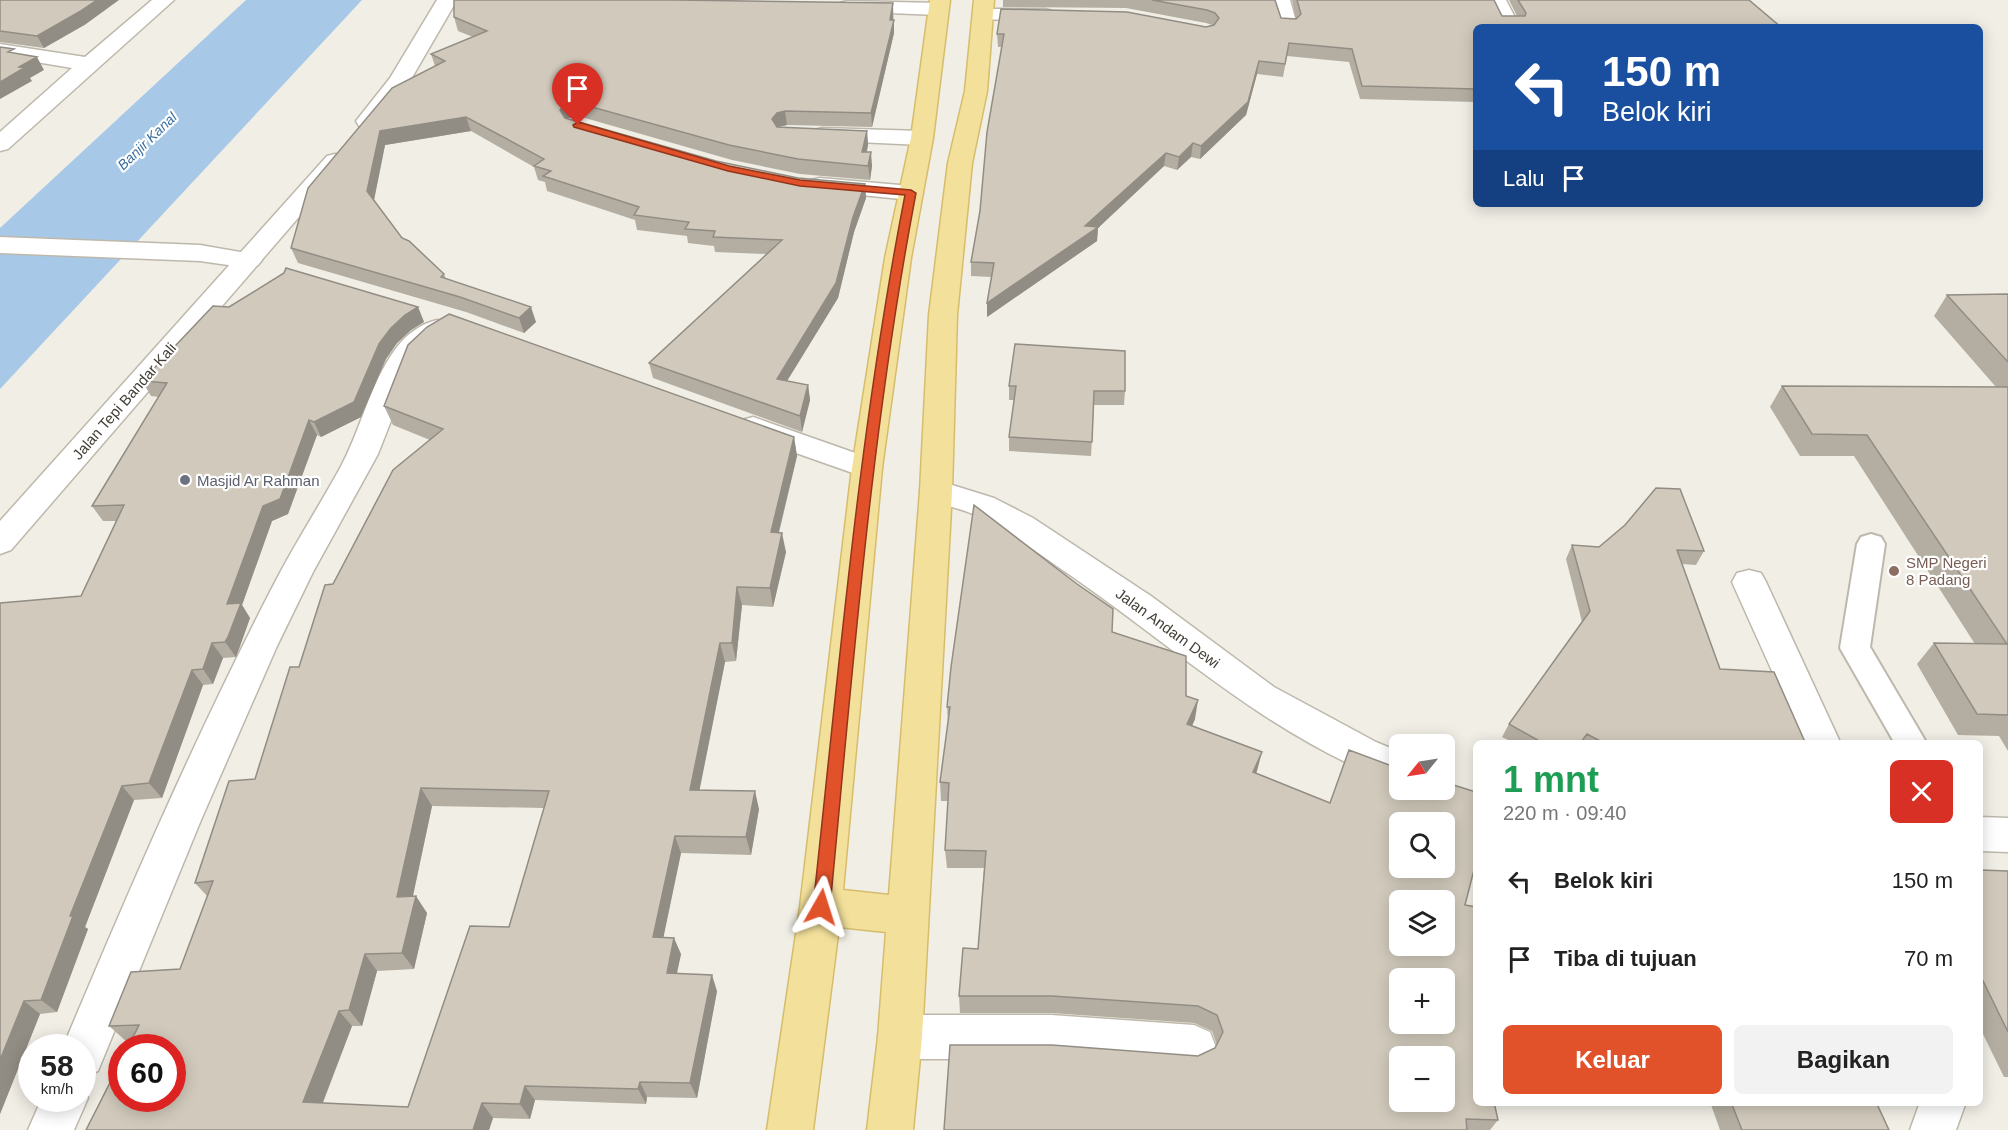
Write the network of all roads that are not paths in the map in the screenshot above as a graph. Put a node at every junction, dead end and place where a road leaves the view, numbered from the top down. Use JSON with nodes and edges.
{"nodes":[{"id":1,"x":164,"y":0,"type":"edge"},
{"id":2,"x":447,"y":0,"type":"edge"},
{"id":3,"x":1280,"y":0,"type":"edge"},
{"id":4,"x":1496,"y":0,"type":"edge"},
{"id":5,"x":939,"y":4,"type":"edge"},
{"id":6,"x":824,"y":7,"type":"edge"},
{"id":7,"x":1067,"y":16,"type":"edge"},
{"id":8,"x":983,"y":19,"type":"edge"},
{"id":9,"x":1508,"y":24,"type":"edge"},
{"id":10,"x":1287,"y":25,"type":"edge"},
{"id":11,"x":934,"y":44,"type":"junction"},
{"id":12,"x":0,"y":50,"type":"edge"},
{"id":13,"x":89,"y":64,"type":"junction"},
{"id":14,"x":798,"y":134,"type":"edge"},
{"id":15,"x":922,"y":138,"type":"junction"},
{"id":16,"x":0,"y":144,"type":"edge"},
{"id":17,"x":800,"y":183,"type":"edge"},
{"id":18,"x":911,"y":193,"type":"junction"},
{"id":19,"x":0,"y":245,"type":"edge"},
{"id":20,"x":249,"y":260,"type":"junction"},
{"id":21,"x":422,"y":310,"type":"edge"},
{"id":22,"x":734,"y":420,"type":"edge"},
{"id":23,"x":867,"y":468,"type":"junction"},
{"id":24,"x":936,"y":490,"type":"junction"},
{"id":25,"x":0,"y":542,"type":"edge"},
{"id":26,"x":1871,"y":544,"type":"dead end"},
{"id":27,"x":1749,"y":582,"type":"dead end"},
{"id":28,"x":1821,"y":740,"type":"edge"},
{"id":29,"x":1909,"y":740,"type":"edge"},
{"id":30,"x":1389,"y":764,"type":"edge"},
{"id":31,"x":1983,"y":834,"type":"edge"},
{"id":32,"x":2008,"y":835,"type":"edge"},
{"id":33,"x":821,"y":907,"type":"junction"},
{"id":34,"x":908,"y":915,"type":"junction"},
{"id":35,"x":91,"y":1034,"type":"edge"},
{"id":36,"x":900,"y":1037,"type":"junction"},
{"id":37,"x":1194,"y":1047,"type":"dead end"},
{"id":38,"x":1942,"y":1106,"type":"edge"},
{"id":39,"x":58,"y":1112,"type":"edge"},
{"id":40,"x":51,"y":1130,"type":"edge"},
{"id":41,"x":790,"y":1130,"type":"edge"},
{"id":42,"x":890,"y":1130,"type":"edge"},
{"id":43,"x":1933,"y":1130,"type":"edge"}],
"edges":[{"from":1,"to":13,"type":"street"},
{"from":2,"to":20,"type":"street","name":"Jalan Tepi Bandar Kali"},
{"from":3,"to":10,"type":"street"},
{"from":4,"to":9,"type":"street"},
{"from":5,"to":6,"type":"street"},
{"from":5,"to":11,"type":"main road"},
{"from":7,"to":8,"type":"street"},
{"from":8,"to":11,"type":"main road"},
{"from":8,"to":24,"type":"main road"},
{"from":11,"to":15,"type":"main road"},
{"from":12,"to":13,"type":"street"},
{"from":13,"to":16,"type":"street"},
{"from":14,"to":15,"type":"street"},
{"from":15,"to":18,"type":"main road"},
{"from":17,"to":18,"type":"street"},
{"from":18,"to":23,"type":"main road"},
{"from":19,"to":20,"type":"street"},
{"from":20,"to":25,"type":"street","name":"Jalan Tepi Bandar Kali"},
{"from":21,"to":35,"type":"street"},
{"from":22,"to":23,"type":"street"},
{"from":23,"to":33,"type":"main road"},
{"from":24,"to":30,"type":"street","name":"Jalan Andam Dewi"},
{"from":24,"to":34,"type":"main road"},
{"from":26,"to":29,"type":"lane"},
{"from":27,"to":28,"type":"street"},
{"from":31,"to":32,"type":"street"},
{"from":33,"to":34,"type":"main road"},
{"from":33,"to":41,"type":"main road"},
{"from":34,"to":36,"type":"main road"},
{"from":36,"to":37,"type":"street"},
{"from":36,"to":42,"type":"main road"},
{"from":38,"to":43,"type":"street"},
{"from":39,"to":40,"type":"street"}]}
